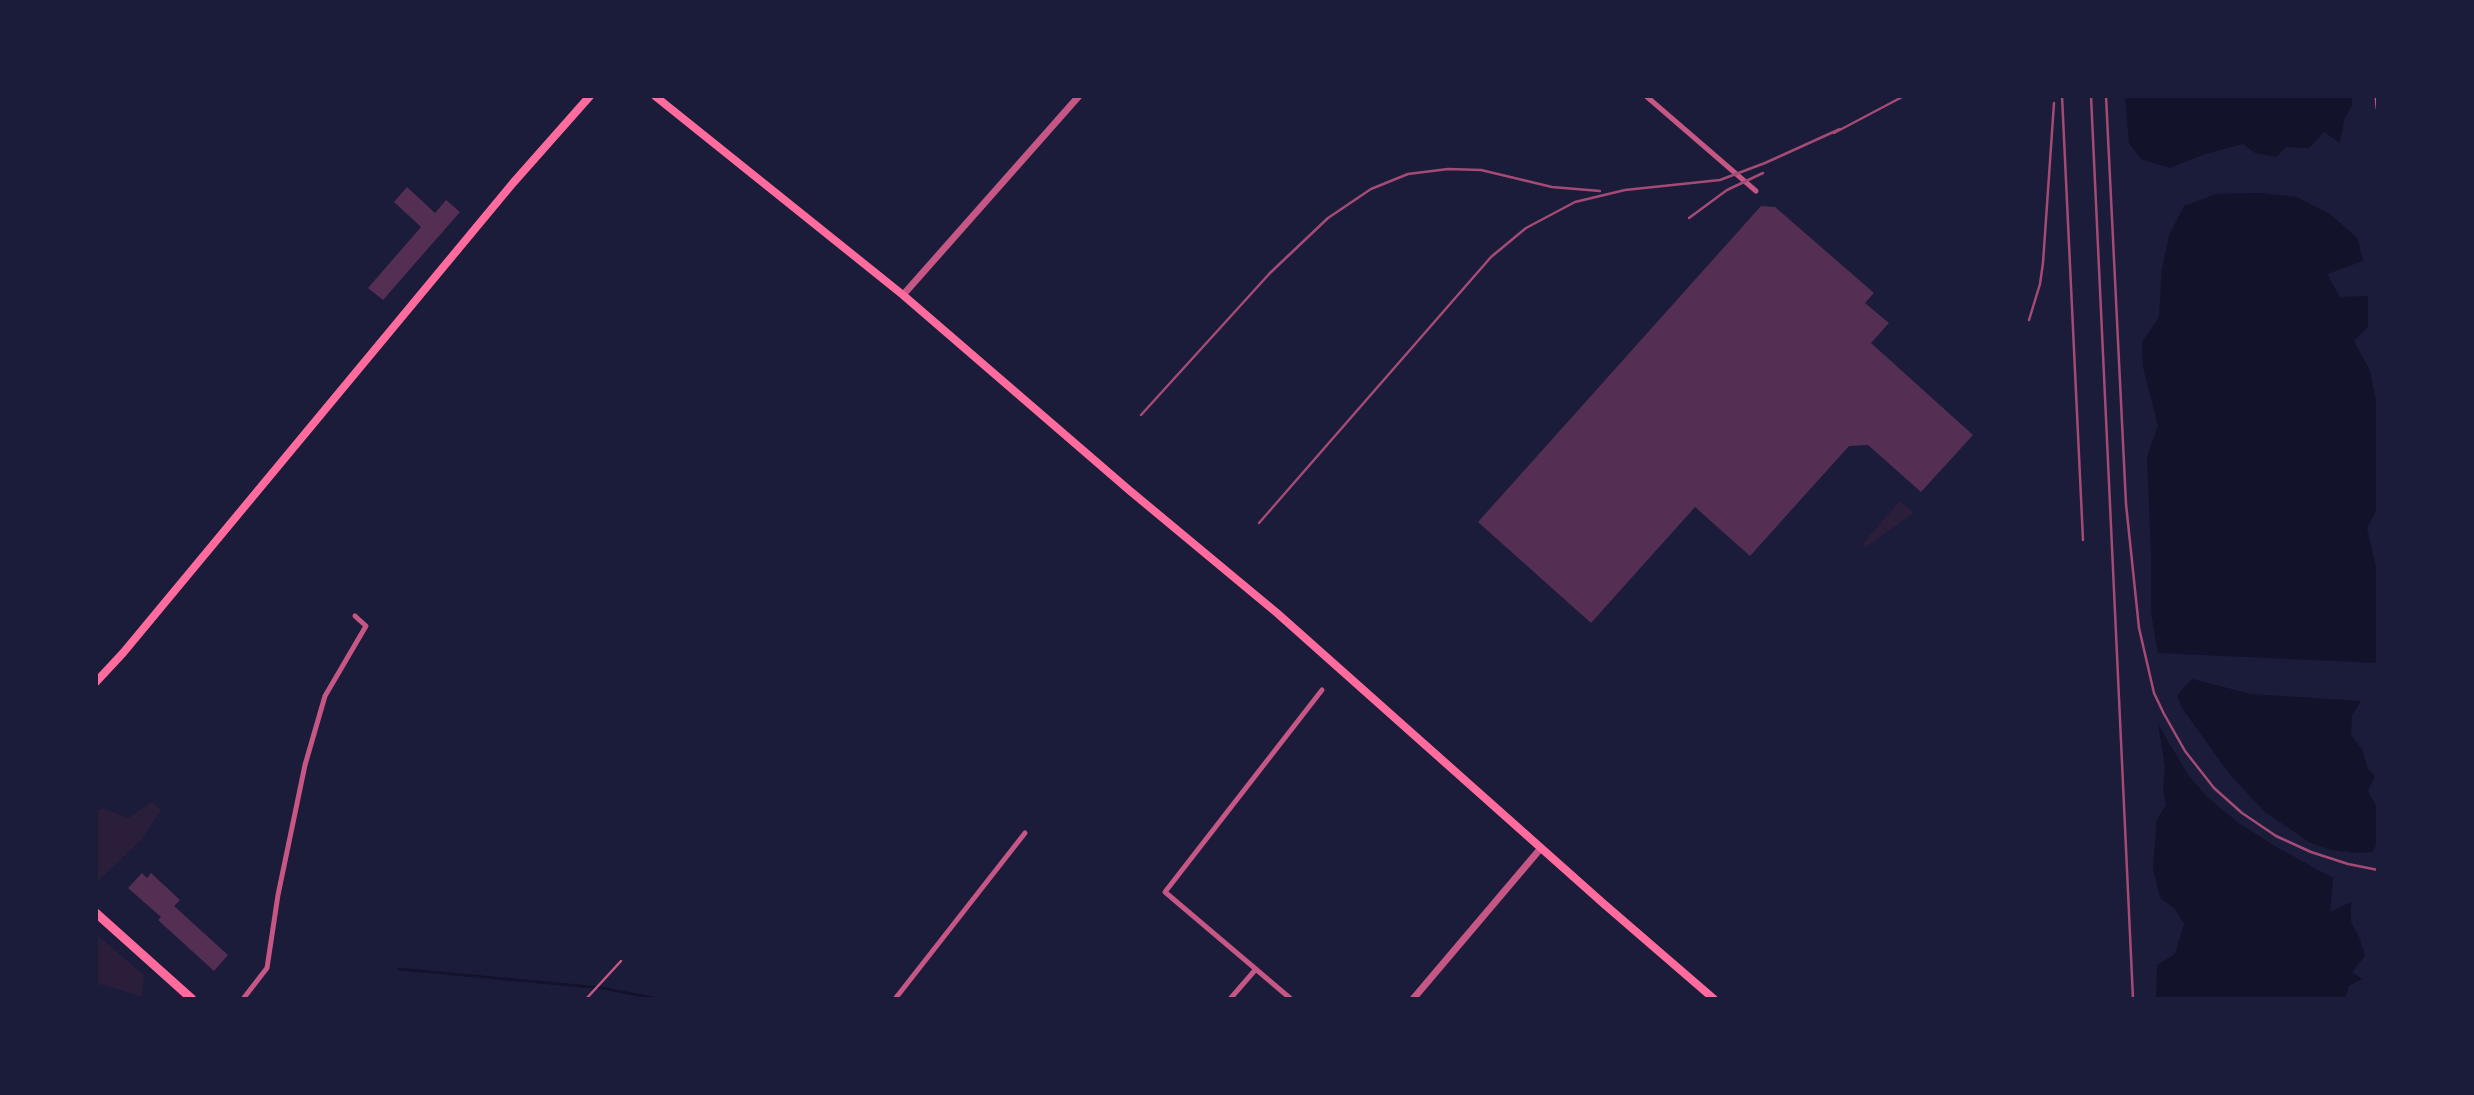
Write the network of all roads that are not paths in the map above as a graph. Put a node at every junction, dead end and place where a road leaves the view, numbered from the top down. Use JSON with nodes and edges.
{"nodes":[{"id":1,"x":590,"y":96,"type":"edge"},
{"id":2,"x":655,"y":96,"type":"edge"},
{"id":3,"x":1079,"y":96,"type":"edge"},
{"id":4,"x":1646,"y":96,"type":"edge"},
{"id":5,"x":2377,"y":96,"type":"edge"},
{"id":6,"x":2378,"y":108,"type":"edge"},
{"id":7,"x":1756,"y":191,"type":"dead end"},
{"id":8,"x":903,"y":295,"type":"junction"},
{"id":9,"x":355,"y":616,"type":"dead end"},
{"id":10,"x":96,"y":682,"type":"edge"},
{"id":11,"x":1322,"y":690,"type":"dead end"},
{"id":12,"x":1025,"y":833,"type":"dead end"},
{"id":13,"x":1541,"y":848,"type":"junction"},
{"id":14,"x":96,"y":913,"type":"edge"},
{"id":15,"x":621,"y":961,"type":"dead end"},
{"id":16,"x":1256,"y":969,"type":"junction"},
{"id":17,"x":192,"y":999,"type":"edge"},
{"id":18,"x":243,"y":999,"type":"edge"},
{"id":19,"x":586,"y":999,"type":"edge"},
{"id":20,"x":895,"y":999,"type":"edge"},
{"id":21,"x":1230,"y":999,"type":"edge"},
{"id":22,"x":1291,"y":999,"type":"edge"},
{"id":23,"x":1413,"y":999,"type":"edge"},
{"id":24,"x":1714,"y":999,"type":"edge"}],
"edges":[{"from":1,"to":10,"type":"main road"},
{"from":2,"to":8,"type":"main road"},
{"from":3,"to":8,"type":"street"},
{"from":4,"to":7,"type":"street"},
{"from":5,"to":6,"type":"street"},
{"from":8,"to":13,"type":"main road"},
{"from":9,"to":18,"type":"street"},
{"from":11,"to":16,"type":"street"},
{"from":12,"to":20,"type":"street"},
{"from":13,"to":23,"type":"street"},
{"from":13,"to":24,"type":"main road"},
{"from":14,"to":17,"type":"main road"},
{"from":15,"to":19,"type":"lane"},
{"from":16,"to":21,"type":"street"},
{"from":16,"to":22,"type":"street"}]}
